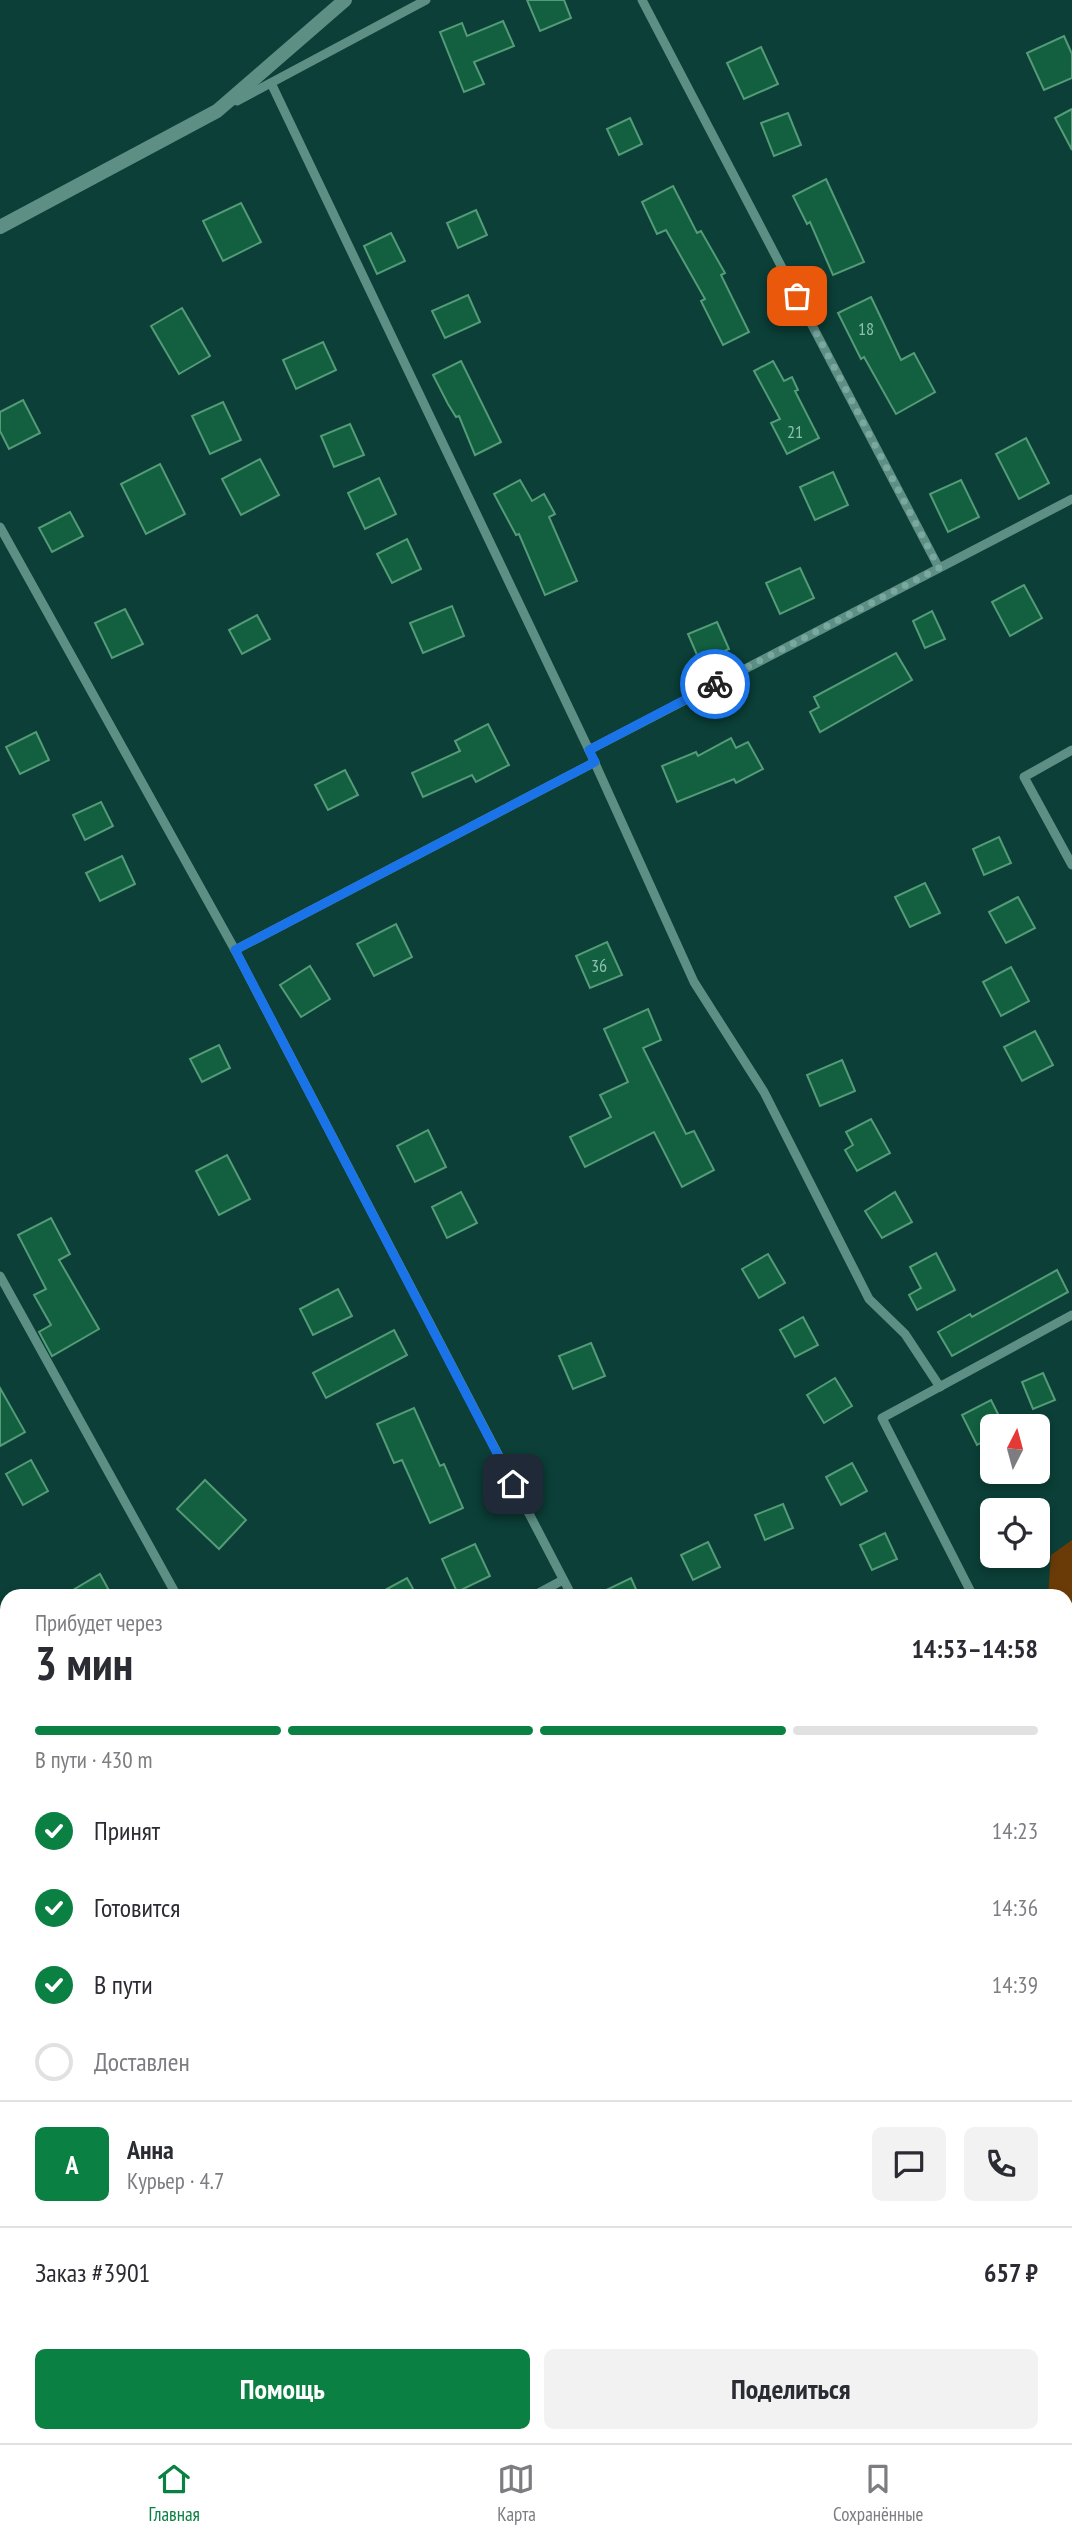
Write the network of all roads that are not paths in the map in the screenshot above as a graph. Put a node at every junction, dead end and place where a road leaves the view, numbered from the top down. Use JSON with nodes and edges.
{"nodes":[{"id":1,"x":345,"y":0,"type":"edge"},
{"id":2,"x":426,"y":0,"type":"edge"},
{"id":3,"x":642,"y":0,"type":"edge"},
{"id":4,"x":271,"y":83,"type":"junction"},
{"id":5,"x":217,"y":111,"type":"junction"},
{"id":6,"x":0,"y":227,"type":"edge"},
{"id":7,"x":1072,"y":499,"type":"edge"},
{"id":8,"x":0,"y":527,"type":"edge"},
{"id":9,"x":939,"y":568,"type":"junction"},
{"id":10,"x":589,"y":750,"type":"junction"},
{"id":11,"x":1072,"y":750,"type":"edge"},
{"id":12,"x":595,"y":762,"type":"junction"},
{"id":13,"x":1072,"y":864,"type":"edge"},
{"id":14,"x":235,"y":950,"type":"junction"},
{"id":15,"x":0,"y":1276,"type":"edge"},
{"id":16,"x":1072,"y":1315,"type":"edge"},
{"id":17,"x":940,"y":1387,"type":"junction"},
{"id":18,"x":563,"y":1580,"type":"junction"},
{"id":19,"x":173,"y":1589,"type":"edge"},
{"id":20,"x":546,"y":1589,"type":"edge"},
{"id":21,"x":568,"y":1589,"type":"edge"},
{"id":22,"x":969,"y":1589,"type":"edge"}],
"edges":[{"from":1,"to":5,"type":"street"},
{"from":2,"to":4,"type":"lane"},
{"from":3,"to":9,"type":"lane"},
{"from":4,"to":5,"type":"lane"},
{"from":4,"to":10,"type":"lane"},
{"from":5,"to":6,"type":"street"},
{"from":7,"to":9,"type":"lane"},
{"from":8,"to":14,"type":"lane"},
{"from":9,"to":10,"type":"lane"},
{"from":10,"to":12,"type":"lane"},
{"from":11,"to":13,"type":"lane"},
{"from":12,"to":14,"type":"lane"},
{"from":12,"to":17,"type":"lane"},
{"from":14,"to":18,"type":"lane"},
{"from":15,"to":19,"type":"lane"},
{"from":16,"to":17,"type":"lane"},
{"from":17,"to":22,"type":"lane"},
{"from":18,"to":20,"type":"lane"},
{"from":18,"to":21,"type":"lane"}]}
